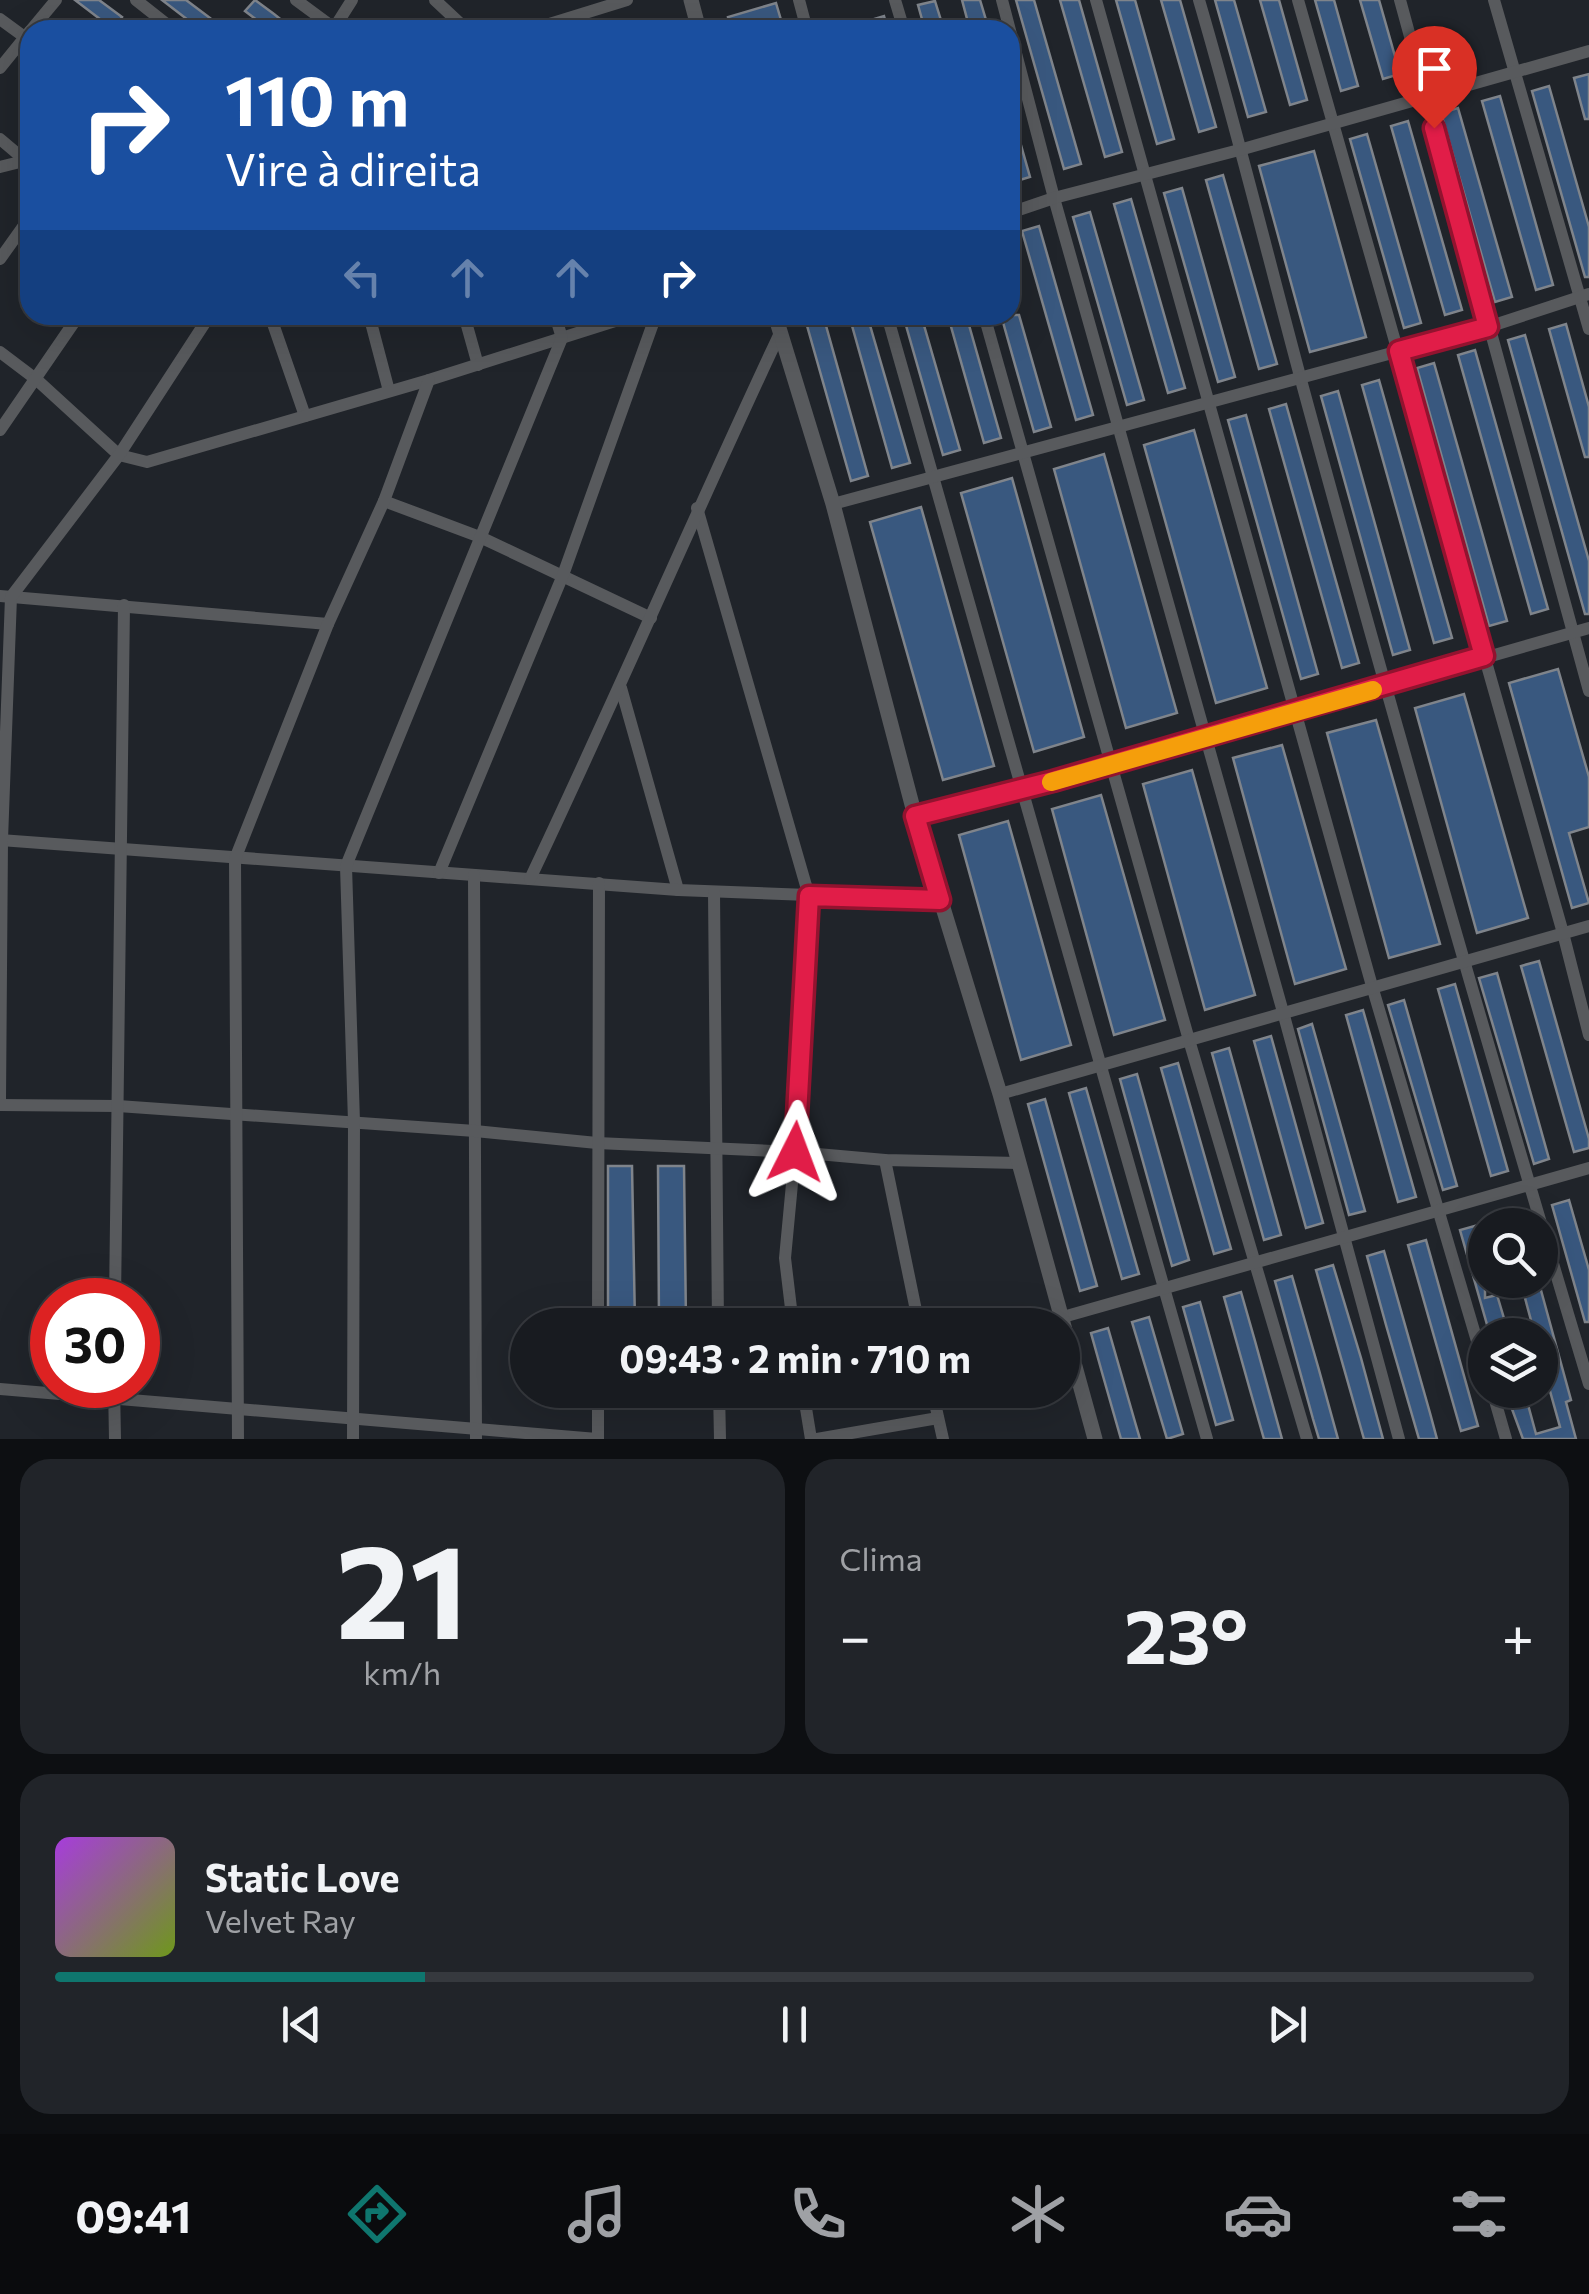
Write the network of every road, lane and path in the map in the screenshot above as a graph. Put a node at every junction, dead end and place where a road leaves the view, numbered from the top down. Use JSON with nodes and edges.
{"nodes":[{"id":1,"x":56,"y":0,"type":"edge"},
{"id":2,"x":136,"y":0,"type":"edge"},
{"id":3,"x":296,"y":0,"type":"edge"},
{"id":4,"x":436,"y":0,"type":"edge"},
{"id":5,"x":627,"y":0,"type":"edge"},
{"id":6,"x":1096,"y":0,"type":"edge"},
{"id":7,"x":1199,"y":0,"type":"edge"},
{"id":8,"x":1298,"y":0,"type":"edge"},
{"id":9,"x":1400,"y":0,"type":"edge"},
{"id":10,"x":1494,"y":0,"type":"edge"},
{"id":11,"x":607,"y":2,"type":"edge"},
{"id":12,"x":582,"y":13,"type":"junction"},
{"id":13,"x":41,"y":20,"type":"edge"},
{"id":14,"x":161,"y":20,"type":"edge"},
{"id":15,"x":322,"y":20,"type":"edge"},
{"id":16,"x":457,"y":20,"type":"edge"},
{"id":17,"x":561,"y":20,"type":"edge"},
{"id":18,"x":584,"y":20,"type":"edge"},
{"id":19,"x":20,"y":45,"type":"edge"},
{"id":20,"x":1589,"y":50,"type":"edge"},
{"id":21,"x":0,"y":68,"type":"edge"},
{"id":22,"x":1020,"y":69,"type":"edge"},
{"id":23,"x":1516,"y":72,"type":"junction"},
{"id":24,"x":1425,"y":95,"type":"junction"},
{"id":25,"x":1332,"y":123,"type":"junction"},
{"id":26,"x":1243,"y":148,"type":"junction"},
{"id":27,"x":1145,"y":174,"type":"junction"},
{"id":28,"x":1054,"y":198,"type":"junction"},
{"id":29,"x":1020,"y":210,"type":"edge"},
{"id":30,"x":20,"y":232,"type":"edge"},
{"id":31,"x":0,"y":259,"type":"edge"},
{"id":32,"x":1585,"y":296,"type":"edge"},
{"id":33,"x":73,"y":325,"type":"edge"},
{"id":34,"x":204,"y":325,"type":"edge"},
{"id":35,"x":273,"y":325,"type":"edge"},
{"id":36,"x":372,"y":325,"type":"edge"},
{"id":37,"x":467,"y":325,"type":"edge"},
{"id":38,"x":559,"y":325,"type":"edge"},
{"id":39,"x":603,"y":325,"type":"edge"},
{"id":40,"x":652,"y":325,"type":"edge"},
{"id":41,"x":778,"y":325,"type":"edge"},
{"id":42,"x":890,"y":325,"type":"edge"},
{"id":43,"x":987,"y":325,"type":"edge"},
{"id":44,"x":1488,"y":327,"type":"junction"},
{"id":45,"x":1589,"y":329,"type":"edge"},
{"id":46,"x":780,"y":333,"type":"junction"},
{"id":47,"x":562,"y":338,"type":"junction"},
{"id":48,"x":1399,"y":351,"type":"junction"},
{"id":49,"x":0,"y":352,"type":"edge"},
{"id":50,"x":478,"y":365,"type":"junction"},
{"id":51,"x":1300,"y":378,"type":"junction"},
{"id":52,"x":37,"y":380,"type":"junction"},
{"id":53,"x":429,"y":380,"type":"junction"},
{"id":54,"x":389,"y":391,"type":"junction"},
{"id":55,"x":1208,"y":403,"type":"junction"},
{"id":56,"x":305,"y":416,"type":"junction"},
{"id":57,"x":1118,"y":428,"type":"junction"},
{"id":58,"x":0,"y":430,"type":"edge"},
{"id":59,"x":1024,"y":453,"type":"junction"},
{"id":60,"x":119,"y":455,"type":"junction"},
{"id":61,"x":934,"y":478,"type":"junction"},
{"id":62,"x":384,"y":501,"type":"junction"},
{"id":63,"x":833,"y":504,"type":"junction"},
{"id":64,"x":698,"y":508,"type":"junction"},
{"id":65,"x":480,"y":537,"type":"junction"},
{"id":66,"x":563,"y":575,"type":"junction"},
{"id":67,"x":5,"y":596,"type":"edge"},
{"id":68,"x":124,"y":605,"type":"junction"},
{"id":69,"x":650,"y":618,"type":"junction"},
{"id":70,"x":328,"y":624,"type":"junction"},
{"id":71,"x":1589,"y":628,"type":"edge"},
{"id":72,"x":1572,"y":633,"type":"junction"},
{"id":73,"x":1484,"y":656,"type":"junction"},
{"id":74,"x":1387,"y":686,"type":"junction"},
{"id":75,"x":621,"y":688,"type":"junction"},
{"id":76,"x":1589,"y":692,"type":"edge"},
{"id":77,"x":1295,"y":712,"type":"junction"},
{"id":78,"x":1206,"y":738,"type":"junction"},
{"id":79,"x":1111,"y":764,"type":"junction"},
{"id":80,"x":1023,"y":790,"type":"junction"},
{"id":81,"x":915,"y":816,"type":"junction"},
{"id":82,"x":1,"y":840,"type":"edge"},
{"id":83,"x":121,"y":851,"type":"junction"},
{"id":84,"x":235,"y":859,"type":"junction"},
{"id":85,"x":346,"y":866,"type":"junction"},
{"id":86,"x":439,"y":873,"type":"junction"},
{"id":87,"x":474,"y":875,"type":"junction"},
{"id":88,"x":530,"y":879,"type":"junction"},
{"id":89,"x":598,"y":883,"type":"junction"},
{"id":90,"x":678,"y":890,"type":"junction"},
{"id":91,"x":714,"y":892,"type":"junction"},
{"id":92,"x":809,"y":896,"type":"junction"},
{"id":93,"x":940,"y":900,"type":"junction"},
{"id":94,"x":1589,"y":926,"type":"edge"},
{"id":95,"x":1563,"y":933,"type":"junction"},
{"id":96,"x":1465,"y":959,"type":"junction"},
{"id":97,"x":1372,"y":986,"type":"junction"},
{"id":98,"x":1283,"y":1012,"type":"junction"},
{"id":99,"x":1589,"y":1035,"type":"edge"},
{"id":100,"x":1188,"y":1040,"type":"junction"},
{"id":101,"x":1102,"y":1065,"type":"junction"},
{"id":102,"x":1000,"y":1094,"type":"junction"},
{"id":103,"x":0,"y":1102,"type":"edge"},
{"id":104,"x":118,"y":1106,"type":"junction"},
{"id":105,"x":236,"y":1114,"type":"junction"},
{"id":106,"x":354,"y":1122,"type":"junction"},
{"id":107,"x":475,"y":1131,"type":"junction"},
{"id":108,"x":597,"y":1143,"type":"junction"},
{"id":109,"x":714,"y":1148,"type":"junction"},
{"id":110,"x":795,"y":1152,"type":"junction"},
{"id":111,"x":885,"y":1160,"type":"junction"},
{"id":112,"x":1018,"y":1163,"type":"junction"},
{"id":113,"x":1589,"y":1168,"type":"edge"},
{"id":114,"x":1529,"y":1185,"type":"junction"},
{"id":115,"x":1438,"y":1210,"type":"junction"},
{"id":116,"x":1344,"y":1237,"type":"junction"},
{"id":117,"x":1256,"y":1262,"type":"junction"},
{"id":118,"x":115,"y":1278,"type":"edge"},
{"id":119,"x":1164,"y":1288,"type":"junction"},
{"id":120,"x":598,"y":1308,"type":"edge"},
{"id":121,"x":718,"y":1308,"type":"edge"},
{"id":122,"x":791,"y":1308,"type":"edge"},
{"id":123,"x":915,"y":1308,"type":"edge"},
{"id":124,"x":1060,"y":1308,"type":"edge"},
{"id":125,"x":1080,"y":1312,"type":"edge"},
{"id":126,"x":1470,"y":1318,"type":"edge"},
{"id":127,"x":1080,"y":1382,"type":"edge"},
{"id":128,"x":1589,"y":1384,"type":"edge"},
{"id":129,"x":0,"y":1389,"type":"edge"},
{"id":130,"x":30,"y":1390,"type":"edge"},
{"id":131,"x":160,"y":1398,"type":"edge"},
{"id":132,"x":114,"y":1408,"type":"edge"},
{"id":133,"x":237,"y":1408,"type":"junction"},
{"id":134,"x":598,"y":1408,"type":"edge"},
{"id":135,"x":719,"y":1408,"type":"edge"},
{"id":136,"x":807,"y":1408,"type":"edge"},
{"id":137,"x":936,"y":1408,"type":"edge"},
{"id":138,"x":1497,"y":1408,"type":"edge"},
{"id":139,"x":352,"y":1416,"type":"junction"},
{"id":140,"x":938,"y":1418,"type":"junction"},
{"id":141,"x":476,"y":1433,"type":"edge"},
{"id":142,"x":115,"y":1439,"type":"edge"},
{"id":143,"x":238,"y":1439,"type":"edge"},
{"id":144,"x":352,"y":1439,"type":"edge"},
{"id":145,"x":598,"y":1439,"type":"edge"},
{"id":146,"x":720,"y":1439,"type":"edge"},
{"id":147,"x":814,"y":1439,"type":"edge"},
{"id":148,"x":942,"y":1439,"type":"edge"},
{"id":149,"x":1095,"y":1439,"type":"edge"},
{"id":150,"x":1207,"y":1439,"type":"edge"},
{"id":151,"x":1306,"y":1439,"type":"edge"},
{"id":152,"x":1400,"y":1439,"type":"edge"},
{"id":153,"x":1506,"y":1439,"type":"edge"}],
"edges":[{"from":1,"to":13,"type":"street"},
{"from":2,"to":14,"type":"street"},
{"from":3,"to":15,"type":"street"},
{"from":4,"to":16,"type":"street"},
{"from":5,"to":11,"type":"street"},
{"from":6,"to":27,"type":"street"},
{"from":7,"to":26,"type":"street"},
{"from":8,"to":25,"type":"street"},
{"from":9,"to":24,"type":"street"},
{"from":10,"to":23,"type":"street"},
{"from":11,"to":12,"type":"street"},
{"from":12,"to":17,"type":"street"},
{"from":12,"to":18,"type":"street"},
{"from":19,"to":21,"type":"street"},
{"from":20,"to":23,"type":"street"},
{"from":22,"to":28,"type":"street"},
{"from":23,"to":24,"type":"street"},
{"from":23,"to":32,"type":"street"},
{"from":24,"to":25,"type":"street"},
{"from":24,"to":44,"type":"street"},
{"from":25,"to":26,"type":"street"},
{"from":25,"to":48,"type":"street"},
{"from":26,"to":27,"type":"street"},
{"from":26,"to":51,"type":"street"},
{"from":27,"to":28,"type":"street"},
{"from":27,"to":55,"type":"street"},
{"from":28,"to":29,"type":"street"},
{"from":28,"to":57,"type":"street"},
{"from":30,"to":31,"type":"street"},
{"from":32,"to":44,"type":"street"},
{"from":32,"to":45,"type":"street"},
{"from":33,"to":52,"type":"street"},
{"from":34,"to":60,"type":"street"},
{"from":35,"to":56,"type":"street"},
{"from":36,"to":54,"type":"street"},
{"from":37,"to":50,"type":"street"},
{"from":38,"to":47,"type":"street"},
{"from":39,"to":47,"type":"street"},
{"from":40,"to":66,"type":"street"},
{"from":41,"to":46,"type":"street"},
{"from":42,"to":61,"type":"street"},
{"from":43,"to":59,"type":"street"},
{"from":44,"to":48,"type":"street"},
{"from":44,"to":72,"type":"street"},
{"from":46,"to":63,"type":"street"},
{"from":46,"to":64,"type":"street"},
{"from":47,"to":50,"type":"street"},
{"from":47,"to":65,"type":"street"},
{"from":48,"to":51,"type":"street"},
{"from":48,"to":73,"type":"street"},
{"from":49,"to":52,"type":"street"},
{"from":50,"to":53,"type":"street"},
{"from":51,"to":55,"type":"street"},
{"from":51,"to":74,"type":"street"},
{"from":52,"to":58,"type":"street"},
{"from":52,"to":60,"type":"street"},
{"from":53,"to":54,"type":"street"},
{"from":53,"to":62,"type":"street"},
{"from":54,"to":56,"type":"street"},
{"from":55,"to":57,"type":"street"},
{"from":55,"to":77,"type":"street"},
{"from":56,"to":60,"type":"street"},
{"from":57,"to":59,"type":"street"},
{"from":57,"to":78,"type":"street"},
{"from":59,"to":61,"type":"street"},
{"from":59,"to":79,"type":"street"},
{"from":60,"to":67,"type":"street"},
{"from":61,"to":63,"type":"street"},
{"from":61,"to":80,"type":"street"},
{"from":62,"to":65,"type":"street"},
{"from":62,"to":70,"type":"street"},
{"from":63,"to":81,"type":"street"},
{"from":64,"to":69,"type":"street"},
{"from":64,"to":92,"type":"street"},
{"from":65,"to":66,"type":"street"},
{"from":65,"to":85,"type":"street"},
{"from":66,"to":69,"type":"street"},
{"from":66,"to":86,"type":"street"},
{"from":67,"to":68,"type":"street"},
{"from":67,"to":82,"type":"street"},
{"from":68,"to":70,"type":"street"},
{"from":68,"to":83,"type":"street"},
{"from":69,"to":75,"type":"street"},
{"from":70,"to":84,"type":"street"},
{"from":71,"to":72,"type":"street"},
{"from":72,"to":73,"type":"street"},
{"from":72,"to":76,"type":"street"},
{"from":73,"to":74,"type":"street"},
{"from":73,"to":95,"type":"street"},
{"from":74,"to":77,"type":"street"},
{"from":74,"to":96,"type":"street"},
{"from":75,"to":88,"type":"street"},
{"from":75,"to":90,"type":"street"},
{"from":77,"to":78,"type":"street"},
{"from":77,"to":97,"type":"street"},
{"from":78,"to":79,"type":"street"},
{"from":78,"to":98,"type":"street"},
{"from":79,"to":80,"type":"street"},
{"from":79,"to":100,"type":"street"},
{"from":80,"to":81,"type":"street"},
{"from":80,"to":101,"type":"street"},
{"from":81,"to":93,"type":"street"},
{"from":82,"to":83,"type":"street"},
{"from":82,"to":103,"type":"street"},
{"from":83,"to":84,"type":"street"},
{"from":83,"to":104,"type":"street"},
{"from":84,"to":85,"type":"street"},
{"from":84,"to":105,"type":"street"},
{"from":85,"to":86,"type":"street"},
{"from":85,"to":106,"type":"street"},
{"from":86,"to":87,"type":"street"},
{"from":87,"to":88,"type":"street"},
{"from":87,"to":107,"type":"street"},
{"from":88,"to":89,"type":"street"},
{"from":89,"to":90,"type":"street"},
{"from":89,"to":108,"type":"street"},
{"from":90,"to":91,"type":"street"},
{"from":91,"to":92,"type":"street"},
{"from":91,"to":109,"type":"street"},
{"from":92,"to":93,"type":"street"},
{"from":92,"to":110,"type":"street"},
{"from":93,"to":102,"type":"street"},
{"from":94,"to":95,"type":"street"},
{"from":95,"to":96,"type":"street"},
{"from":95,"to":99,"type":"street"},
{"from":96,"to":97,"type":"street"},
{"from":96,"to":114,"type":"street"},
{"from":97,"to":98,"type":"street"},
{"from":97,"to":115,"type":"street"},
{"from":98,"to":100,"type":"street"},
{"from":98,"to":116,"type":"street"},
{"from":100,"to":101,"type":"street"},
{"from":100,"to":117,"type":"street"},
{"from":101,"to":102,"type":"street"},
{"from":101,"to":119,"type":"street"},
{"from":102,"to":112,"type":"street"},
{"from":103,"to":104,"type":"street"},
{"from":104,"to":105,"type":"street"},
{"from":104,"to":118,"type":"street"},
{"from":105,"to":106,"type":"street"},
{"from":105,"to":133,"type":"street"},
{"from":106,"to":107,"type":"street"},
{"from":106,"to":139,"type":"street"},
{"from":107,"to":108,"type":"street"},
{"from":107,"to":141,"type":"street"},
{"from":108,"to":109,"type":"street"},
{"from":108,"to":120,"type":"street"},
{"from":109,"to":110,"type":"street"},
{"from":109,"to":121,"type":"street"},
{"from":110,"to":111,"type":"street"},
{"from":110,"to":122,"type":"street"},
{"from":111,"to":112,"type":"street"},
{"from":111,"to":123,"type":"street"},
{"from":112,"to":124,"type":"street"},
{"from":113,"to":114,"type":"street"},
{"from":114,"to":115,"type":"street"},
{"from":114,"to":128,"type":"street"},
{"from":115,"to":116,"type":"street"},
{"from":115,"to":126,"type":"street"},
{"from":116,"to":117,"type":"street"},
{"from":116,"to":152,"type":"street"},
{"from":117,"to":119,"type":"street"},
{"from":117,"to":151,"type":"street"},
{"from":119,"to":125,"type":"street"},
{"from":119,"to":150,"type":"street"},
{"from":127,"to":149,"type":"street"},
{"from":129,"to":130,"type":"street"},
{"from":131,"to":133,"type":"street"},
{"from":132,"to":142,"type":"street"},
{"from":133,"to":139,"type":"street"},
{"from":133,"to":143,"type":"street"},
{"from":134,"to":145,"type":"street"},
{"from":135,"to":146,"type":"street"},
{"from":136,"to":147,"type":"street"},
{"from":137,"to":140,"type":"street"},
{"from":138,"to":153,"type":"street"},
{"from":139,"to":141,"type":"street"},
{"from":139,"to":144,"type":"street"},
{"from":140,"to":147,"type":"street"},
{"from":140,"to":148,"type":"street"},
{"from":141,"to":145,"type":"street"}]}
